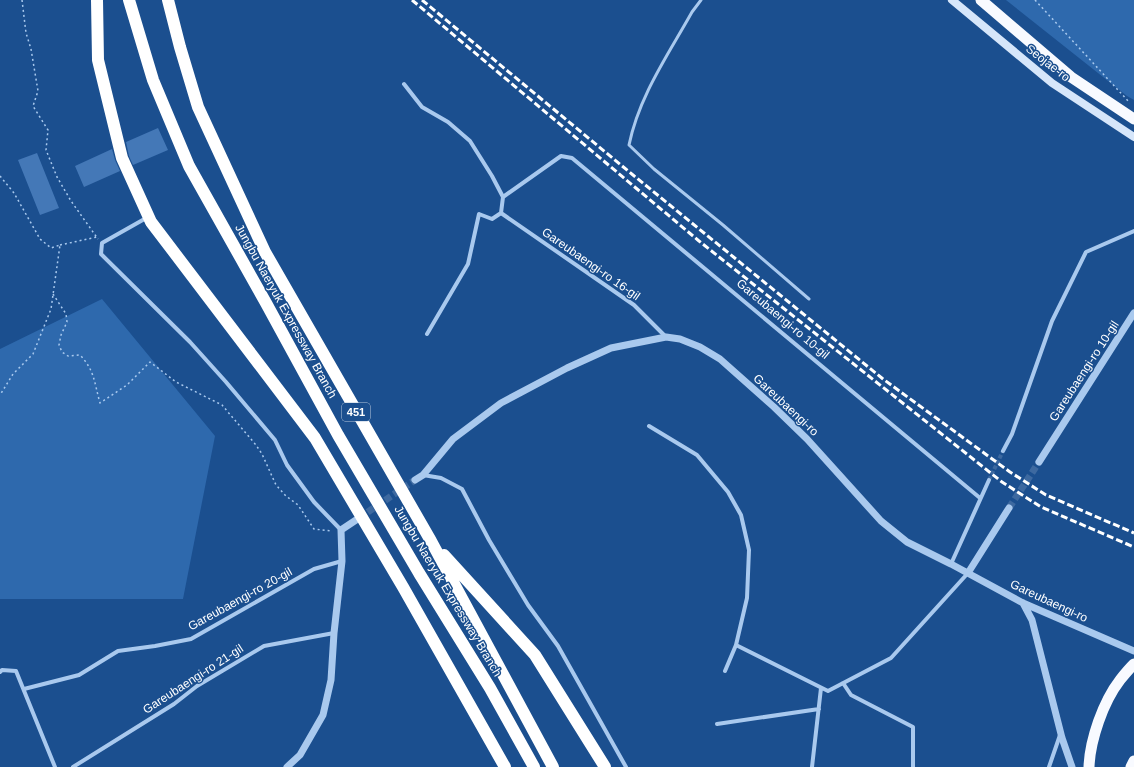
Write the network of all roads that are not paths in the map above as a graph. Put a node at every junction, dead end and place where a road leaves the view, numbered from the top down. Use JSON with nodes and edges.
{"nodes":[{"id":1,"x":97,"y":0,"type":"edge"},
{"id":2,"x":129,"y":0,"type":"edge"},
{"id":3,"x":168,"y":0,"type":"edge"},
{"id":4,"x":701,"y":0,"type":"edge"},
{"id":5,"x":952,"y":0,"type":"edge"},
{"id":6,"x":981,"y":0,"type":"edge"},
{"id":7,"x":404,"y":84,"type":"dead end"},
{"id":8,"x":1134,"y":119,"type":"edge"},
{"id":9,"x":1134,"y":137,"type":"edge"},
{"id":10,"x":503,"y":197,"type":"junction"},
{"id":11,"x":500,"y":213,"type":"junction"},
{"id":12,"x":148,"y":217,"type":"junction"},
{"id":13,"x":1134,"y":231,"type":"edge"},
{"id":14,"x":809,"y":299,"type":"dead end"},
{"id":15,"x":1134,"y":313,"type":"edge"},
{"id":16,"x":427,"y":334,"type":"dead end"},
{"id":17,"x":666,"y":337,"type":"junction"},
{"id":18,"x":648,"y":426,"type":"dead end"},
{"id":19,"x":1003,"y":451,"type":"tunnel mouth"},
{"id":20,"x":1039,"y":462,"type":"tunnel mouth"},
{"id":21,"x":423,"y":475,"type":"junction"},
{"id":22,"x":415,"y":480,"type":"tunnel mouth"},
{"id":23,"x":989,"y":480,"type":"tunnel mouth"},
{"id":24,"x":980,"y":498,"type":"junction"},
{"id":25,"x":1009,"y":508,"type":"tunnel mouth"},
{"id":26,"x":356,"y":520,"type":"tunnel mouth"},
{"id":27,"x":341,"y":530,"type":"junction"},
{"id":28,"x":431,"y":541,"type":"junction"},
{"id":29,"x":342,"y":561,"type":"junction"},
{"id":30,"x":951,"y":564,"type":"junction"},
{"id":31,"x":968,"y":573,"type":"junction"},
{"id":32,"x":1023,"y":603,"type":"junction"},
{"id":33,"x":334,"y":633,"type":"junction"},
{"id":34,"x":736,"y":645,"type":"junction"},
{"id":35,"x":1134,"y":651,"type":"edge"},
{"id":36,"x":1134,"y":664,"type":"edge"},
{"id":37,"x":724,"y":671,"type":"dead end"},
{"id":38,"x":0,"y":672,"type":"edge"},
{"id":39,"x":843,"y":683,"type":"junction"},
{"id":40,"x":821,"y":688,"type":"junction"},
{"id":41,"x":24,"y":689,"type":"junction"},
{"id":42,"x":819,"y":709,"type":"junction"},
{"id":43,"x":717,"y":724,"type":"dead end"},
{"id":44,"x":1061,"y":733,"type":"junction"},
{"id":45,"x":1134,"y":761,"type":"edge"},
{"id":46,"x":55,"y":767,"type":"edge"},
{"id":47,"x":73,"y":767,"type":"edge"},
{"id":48,"x":287,"y":767,"type":"edge"},
{"id":49,"x":505,"y":767,"type":"edge"},
{"id":50,"x":534,"y":767,"type":"edge"},
{"id":51,"x":553,"y":767,"type":"edge"},
{"id":52,"x":605,"y":767,"type":"edge"},
{"id":53,"x":626,"y":767,"type":"edge"},
{"id":54,"x":812,"y":767,"type":"edge"},
{"id":55,"x":912,"y":767,"type":"edge"},
{"id":56,"x":1049,"y":767,"type":"edge"},
{"id":57,"x":1072,"y":767,"type":"edge"},
{"id":58,"x":1089,"y":767,"type":"edge"},
{"id":59,"x":1131,"y":767,"type":"edge"}],
"edges":[{"from":1,"to":12,"type":"highway"},
{"from":2,"to":50,"type":"highway","name":"Jungbu Naeryuk Expressway Branch","number":"451"},
{"from":3,"to":28,"type":"highway","name":"Jungbu Naeryuk Expressway Branch","number":"451"},
{"from":4,"to":14,"type":"lane"},
{"from":5,"to":9,"type":"main road","name":"Seojae-ro"},
{"from":6,"to":8,"type":"highway"},
{"from":7,"to":10,"type":"street"},
{"from":10,"to":11,"type":"street"},
{"from":10,"to":24,"type":"street","name":"Gareubaengi-ro 10-gil"},
{"from":11,"to":16,"type":"street"},
{"from":11,"to":17,"type":"street","name":"Gareubaengi-ro 16-gil"},
{"from":12,"to":27,"type":"street"},
{"from":12,"to":49,"type":"highway"},
{"from":13,"to":19,"type":"street"},
{"from":15,"to":20,"type":"street","name":"Gareubaengi-ro 10-gil"},
{"from":17,"to":21,"type":"street","name":"Gareubaengi-ro"},
{"from":17,"to":30,"type":"street","name":"Gareubaengi-ro"},
{"from":18,"to":34,"type":"street"},
{"from":21,"to":22,"type":"street","name":"Gareubaengi-ro"},
{"from":21,"to":53,"type":"street"},
{"from":23,"to":24,"type":"street"},
{"from":24,"to":30,"type":"street"},
{"from":25,"to":31,"type":"street"},
{"from":26,"to":27,"type":"street"},
{"from":27,"to":29,"type":"street"},
{"from":28,"to":51,"type":"highway","name":"Jungbu Naeryuk Expressway Branch","number":"451"},
{"from":28,"to":52,"type":"highway"},
{"from":29,"to":33,"type":"street"},
{"from":29,"to":41,"type":"street","name":"Gareubaengi-ro 20-gil"},
{"from":30,"to":31,"type":"street","name":"Gareubaengi-ro"},
{"from":31,"to":32,"type":"street","name":"Gareubaengi-ro"},
{"from":31,"to":39,"type":"street"},
{"from":32,"to":35,"type":"street","name":"Gareubaengi-ro"},
{"from":32,"to":44,"type":"street"},
{"from":33,"to":47,"type":"street","name":"Gareubaengi-ro 21-gil"},
{"from":33,"to":48,"type":"street"},
{"from":34,"to":37,"type":"street"},
{"from":34,"to":40,"type":"street"},
{"from":36,"to":58,"type":"highway"},
{"from":38,"to":41,"type":"street"},
{"from":39,"to":40,"type":"street"},
{"from":39,"to":55,"type":"street"},
{"from":40,"to":42,"type":"street"},
{"from":41,"to":46,"type":"street"},
{"from":42,"to":43,"type":"street"},
{"from":42,"to":54,"type":"street"},
{"from":44,"to":56,"type":"street"},
{"from":44,"to":57,"type":"street"},
{"from":45,"to":59,"type":"highway"}]}
